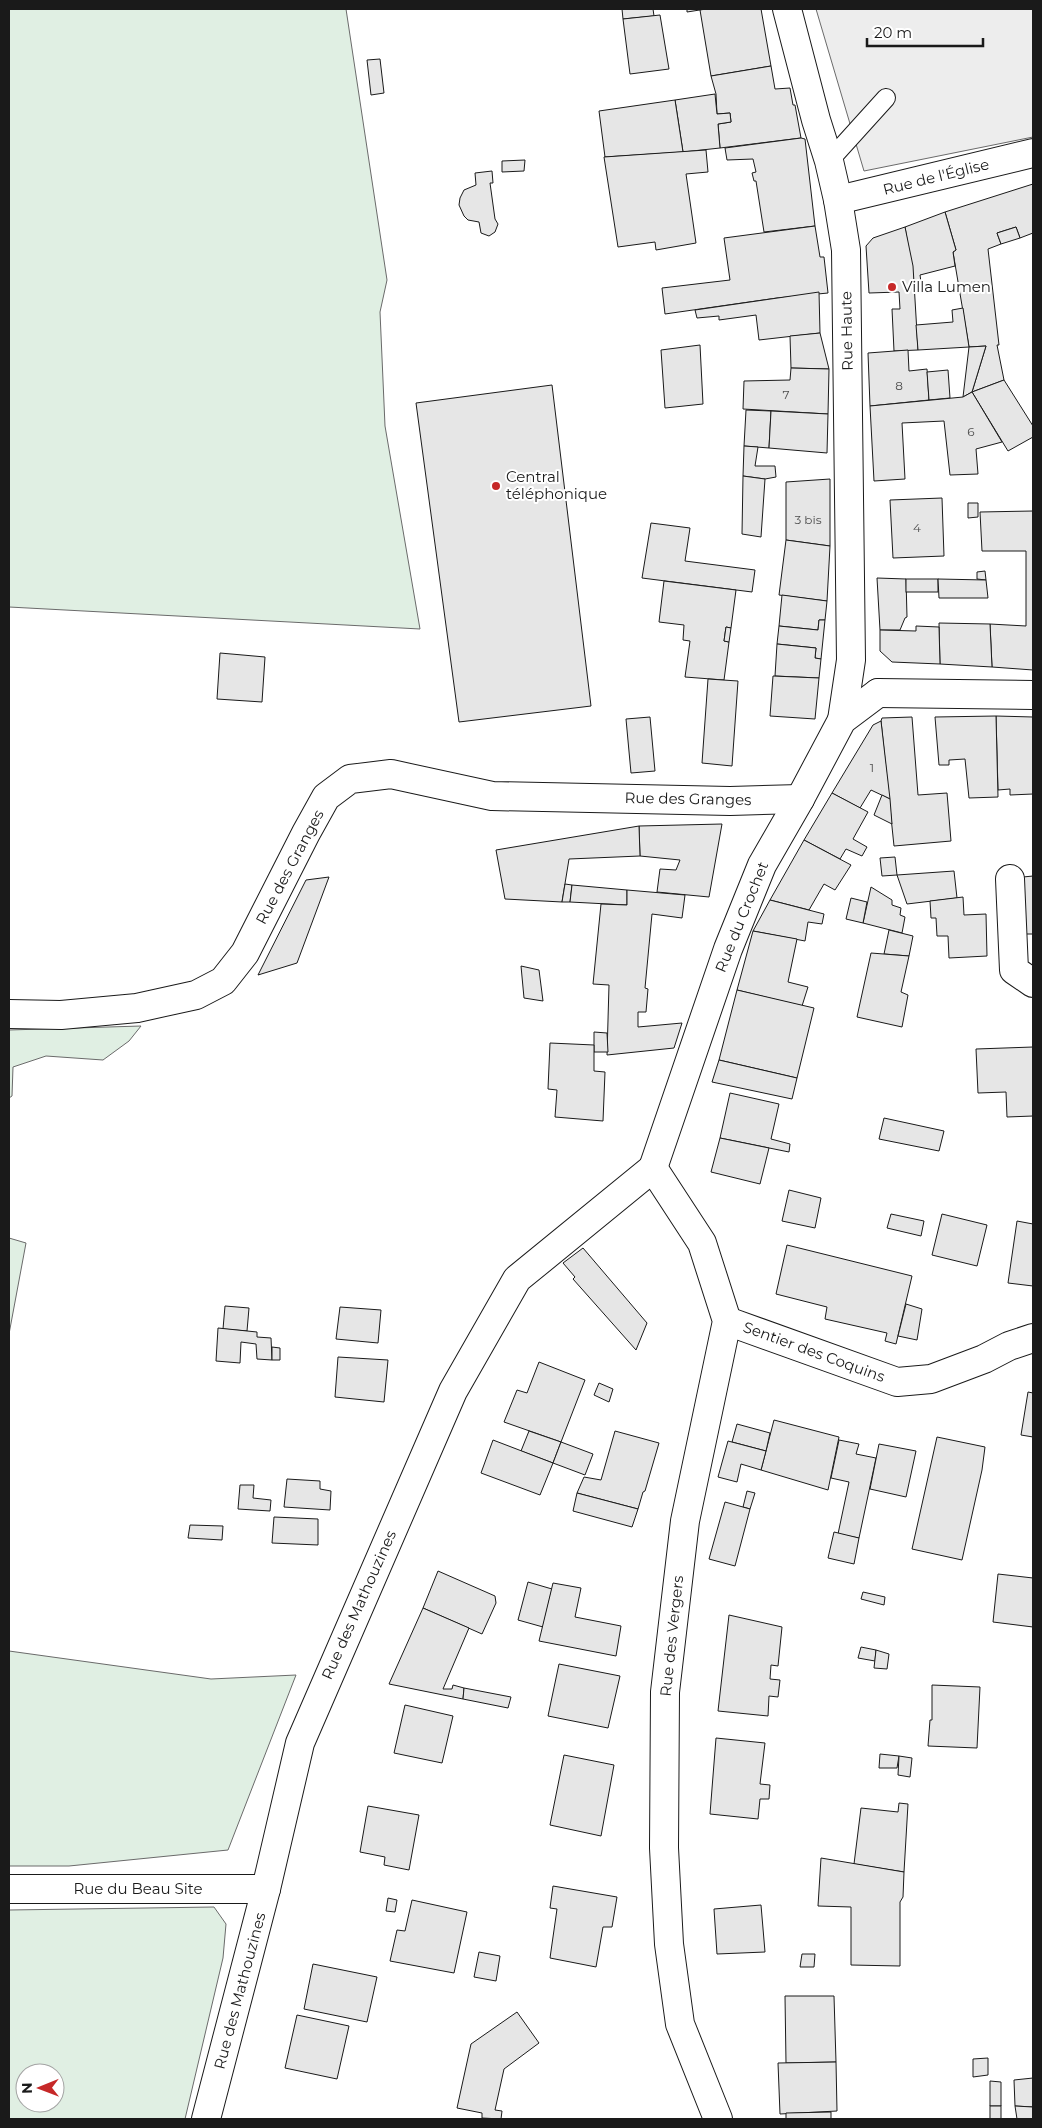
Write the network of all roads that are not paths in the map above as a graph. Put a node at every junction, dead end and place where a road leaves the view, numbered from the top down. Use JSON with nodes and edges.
{"nodes":[{"id":1,"x":787,"y":9,"type":"edge"},
{"id":2,"x":886,"y":98,"type":"dead end"},
{"id":3,"x":1033,"y":153,"type":"edge"},
{"id":4,"x":829,"y":161,"type":"junction"},
{"id":5,"x":838,"y":200,"type":"junction"},
{"id":6,"x":851,"y":660,"type":"junction"},
{"id":7,"x":878,"y":693,"type":"junction"},
{"id":8,"x":1033,"y":695,"type":"edge"},
{"id":9,"x":842,"y":720,"type":"junction"},
{"id":10,"x":800,"y":799,"type":"junction"},
{"id":11,"x":1010,"y":879,"type":"dead end"},
{"id":12,"x":1033,"y":983,"type":"edge"},
{"id":13,"x":9,"y":1014,"type":"edge"},
{"id":14,"x":653,"y":1168,"type":"junction"},
{"id":15,"x":727,"y":1321,"type":"junction"},
{"id":16,"x":1033,"y":1338,"type":"edge"},
{"id":17,"x":9,"y":1889,"type":"edge"},
{"id":18,"x":266,"y":1889,"type":"junction"},
{"id":19,"x":206,"y":2119,"type":"edge"},
{"id":20,"x":718,"y":2119,"type":"edge"}],
"edges":[{"from":1,"to":4,"type":"street","name":"Rue Haute"},
{"from":2,"to":4,"type":"lane"},
{"from":3,"to":5,"type":"street","name":"Rue de l'Église"},
{"from":4,"to":5,"type":"street","name":"Rue Haute"},
{"from":5,"to":6,"type":"street","name":"Rue Haute"},
{"from":6,"to":7,"type":"street"},
{"from":6,"to":9,"type":"street","name":"Rue Haute"},
{"from":7,"to":8,"type":"street"},
{"from":7,"to":9,"type":"street","name":"Rue du Crochet"},
{"from":9,"to":10,"type":"street","name":"Rue du Crochet"},
{"from":10,"to":13,"type":"street","name":"Rue des Granges"},
{"from":10,"to":14,"type":"street","name":"Rue du Crochet"},
{"from":11,"to":12,"type":"street"},
{"from":14,"to":15,"type":"street","name":"Rue des Vergers"},
{"from":14,"to":18,"type":"street","name":"Rue des Mathouzines"},
{"from":15,"to":16,"type":"street","name":"Sentier des Coquins"},
{"from":15,"to":20,"type":"street","name":"Rue des Vergers"},
{"from":17,"to":18,"type":"street","name":"Rue du Beau Site"},
{"from":18,"to":19,"type":"street","name":"Rue des Mathouzines"}]}
